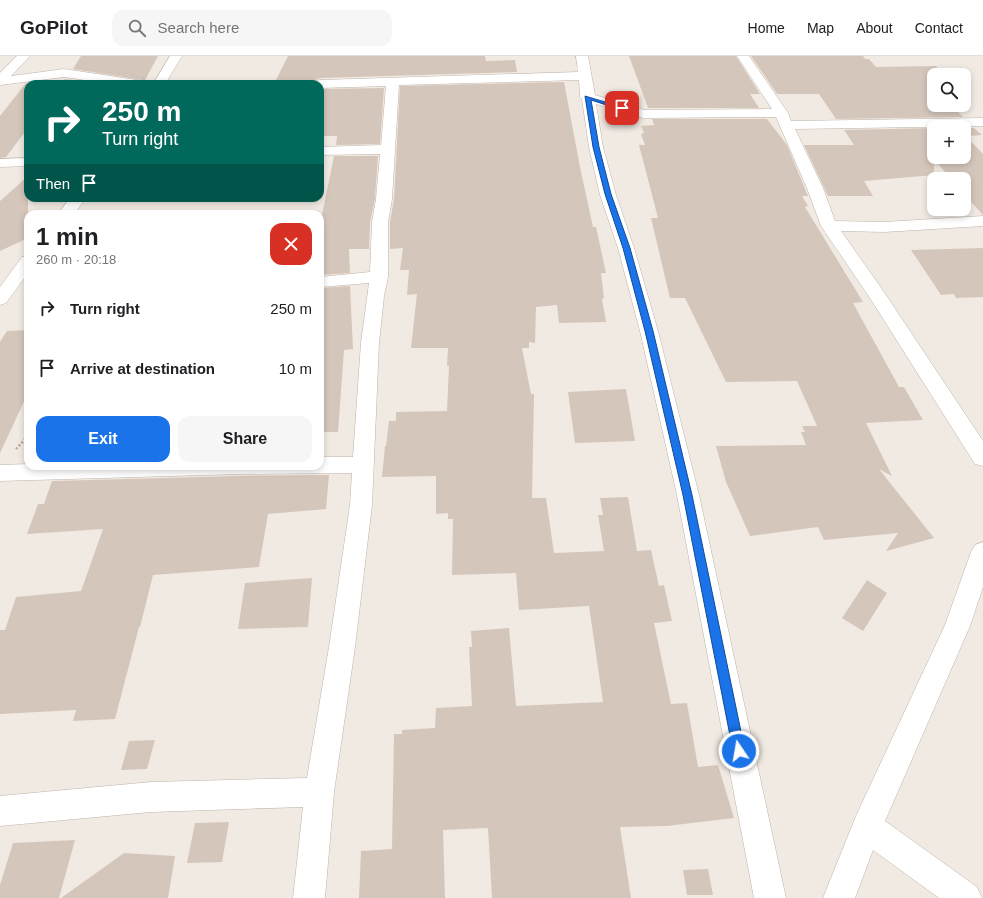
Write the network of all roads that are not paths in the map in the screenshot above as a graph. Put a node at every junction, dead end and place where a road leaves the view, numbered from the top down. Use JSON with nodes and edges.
{"nodes":[{"id":1,"x":176,"y":56,"type":"edge"},
{"id":2,"x":742,"y":56,"type":"edge"},
{"id":3,"x":21,"y":59,"type":"edge"},
{"id":4,"x":0,"y":61,"type":"edge"},
{"id":5,"x":584,"y":66,"type":"edge"},
{"id":6,"x":0,"y":80,"type":"edge"},
{"id":7,"x":110,"y":80,"type":"edge"},
{"id":8,"x":161,"y":80,"type":"edge"},
{"id":9,"x":394,"y":83,"type":"junction"},
{"id":10,"x":324,"y":84,"type":"edge"},
{"id":11,"x":587,"y":98,"type":"junction"},
{"id":12,"x":784,"y":119,"type":"junction"},
{"id":13,"x":983,"y":122,"type":"edge"},
{"id":14,"x":388,"y":150,"type":"junction"},
{"id":15,"x":324,"y":151,"type":"edge"},
{"id":16,"x":24,"y":162,"type":"edge"},
{"id":17,"x":0,"y":163,"type":"edge"},
{"id":18,"x":983,"y":222,"type":"edge"},
{"id":19,"x":829,"y":226,"type":"junction"},
{"id":20,"x":24,"y":270,"type":"edge"},
{"id":21,"x":24,"y":271,"type":"edge"},
{"id":22,"x":0,"y":274,"type":"edge"},
{"id":23,"x":379,"y":277,"type":"junction"},
{"id":24,"x":324,"y":282,"type":"edge"},
{"id":25,"x":0,"y":299,"type":"edge"},
{"id":26,"x":983,"y":458,"type":"edge"},
{"id":27,"x":364,"y":465,"type":"junction"},
{"id":28,"x":324,"y":466,"type":"edge"},
{"id":29,"x":112,"y":470,"type":"edge"},
{"id":30,"x":0,"y":473,"type":"edge"},
{"id":31,"x":983,"y":552,"type":"edge"},
{"id":32,"x":319,"y":792,"type":"junction"},
{"id":33,"x":0,"y":811,"type":"edge"},
{"id":34,"x":867,"y":827,"type":"junction"},
{"id":35,"x":309,"y":898,"type":"edge"},
{"id":36,"x":770,"y":898,"type":"edge"},
{"id":37,"x":839,"y":898,"type":"edge"},
{"id":38,"x":966,"y":898,"type":"edge"}],
"edges":[{"from":1,"to":8,"type":"street"},
{"from":2,"to":12,"type":"street"},
{"from":3,"to":4,"type":"street"},
{"from":3,"to":6,"type":"street"},
{"from":5,"to":9,"type":"street"},
{"from":5,"to":11,"type":"street"},
{"from":6,"to":7,"type":"street"},
{"from":9,"to":10,"type":"street"},
{"from":9,"to":14,"type":"street"},
{"from":11,"to":12,"type":"street"},
{"from":11,"to":36,"type":"street"},
{"from":12,"to":13,"type":"street"},
{"from":12,"to":19,"type":"street"},
{"from":14,"to":15,"type":"street"},
{"from":14,"to":23,"type":"street"},
{"from":16,"to":17,"type":"street"},
{"from":18,"to":19,"type":"street"},
{"from":19,"to":26,"type":"street"},
{"from":20,"to":22,"type":"street"},
{"from":21,"to":25,"type":"street"},
{"from":23,"to":24,"type":"street"},
{"from":23,"to":27,"type":"street"},
{"from":27,"to":28,"type":"street"},
{"from":27,"to":32,"type":"street"},
{"from":29,"to":30,"type":"street"},
{"from":31,"to":34,"type":"street"},
{"from":32,"to":33,"type":"street"},
{"from":32,"to":35,"type":"street"},
{"from":34,"to":37,"type":"street"},
{"from":34,"to":38,"type":"street"}]}
